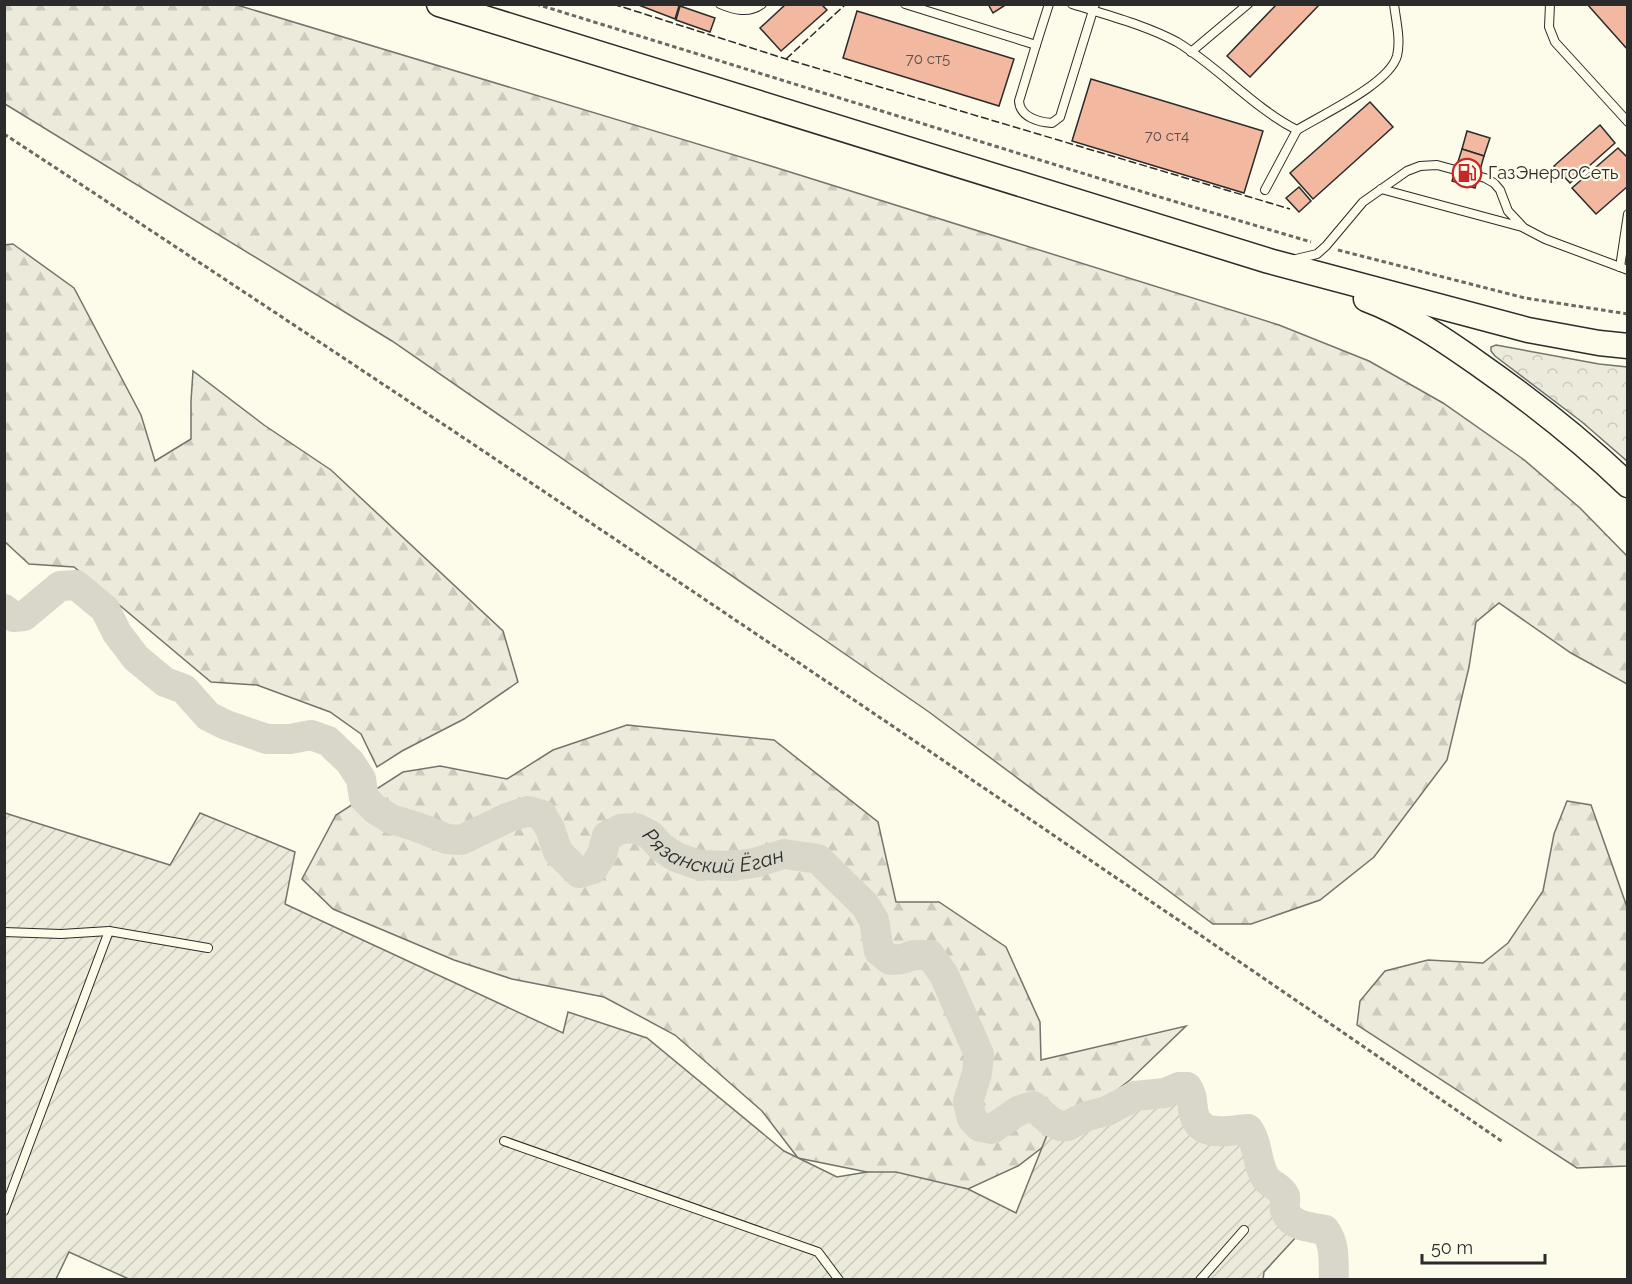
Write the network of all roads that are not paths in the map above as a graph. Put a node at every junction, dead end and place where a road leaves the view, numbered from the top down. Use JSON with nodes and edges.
{"nodes":[{"id":1,"x":439,"y":4,"type":"edge"},
{"id":2,"x":720,"y":4,"type":"edge"},
{"id":3,"x":762,"y":4,"type":"edge"},
{"id":4,"x":906,"y":4,"type":"edge"},
{"id":5,"x":1049,"y":4,"type":"edge"},
{"id":6,"x":1072,"y":4,"type":"edge"},
{"id":7,"x":1248,"y":4,"type":"edge"},
{"id":8,"x":1394,"y":4,"type":"edge"},
{"id":9,"x":1550,"y":4,"type":"edge"},
{"id":10,"x":1094,"y":8,"type":"edge"},
{"id":11,"x":1036,"y":45,"type":"junction"},
{"id":12,"x":1191,"y":52,"type":"junction"},
{"id":13,"x":1628,"y":122,"type":"edge"},
{"id":14,"x":1297,"y":129,"type":"junction"},
{"id":15,"x":1381,"y":189,"type":"junction"},
{"id":16,"x":1265,"y":190,"type":"dead end"},
{"id":17,"x":1628,"y":214,"type":"edge"},
{"id":18,"x":1524,"y":228,"type":"junction"},
{"id":19,"x":1269,"y":261,"type":"junction"},
{"id":20,"x":1624,"y":268,"type":"edge"},
{"id":21,"x":1628,"y":346,"type":"edge"},
{"id":22,"x":1628,"y":484,"type":"edge"},
{"id":23,"x":109,"y":931,"type":"junction"},
{"id":24,"x":4,"y":932,"type":"edge"},
{"id":25,"x":208,"y":948,"type":"dead end"},
{"id":26,"x":504,"y":1141,"type":"dead end"},
{"id":27,"x":4,"y":1211,"type":"edge"},
{"id":28,"x":1244,"y":1230,"type":"dead end"},
{"id":29,"x":839,"y":1280,"type":"edge"},
{"id":30,"x":1200,"y":1280,"type":"edge"}],
"edges":[{"from":1,"to":19,"type":"main road"},
{"from":2,"to":3,"type":"lane"},
{"from":4,"to":11,"type":"lane"},
{"from":5,"to":11,"type":"lane"},
{"from":6,"to":10,"type":"lane"},
{"from":7,"to":12,"type":"lane"},
{"from":8,"to":14,"type":"lane"},
{"from":9,"to":13,"type":"lane"},
{"from":10,"to":11,"type":"lane"},
{"from":10,"to":12,"type":"lane"},
{"from":12,"to":14,"type":"lane"},
{"from":14,"to":16,"type":"lane"},
{"from":15,"to":18,"type":"lane"},
{"from":15,"to":18,"type":"lane"},
{"from":15,"to":19,"type":"lane"},
{"from":17,"to":20,"type":"lane"},
{"from":18,"to":20,"type":"lane"},
{"from":19,"to":21,"type":"main road"},
{"from":19,"to":22,"type":"main road"},
{"from":23,"to":24,"type":"lane"},
{"from":23,"to":25,"type":"lane"},
{"from":23,"to":27,"type":"lane"},
{"from":26,"to":29,"type":"lane"},
{"from":28,"to":30,"type":"lane"}]}
